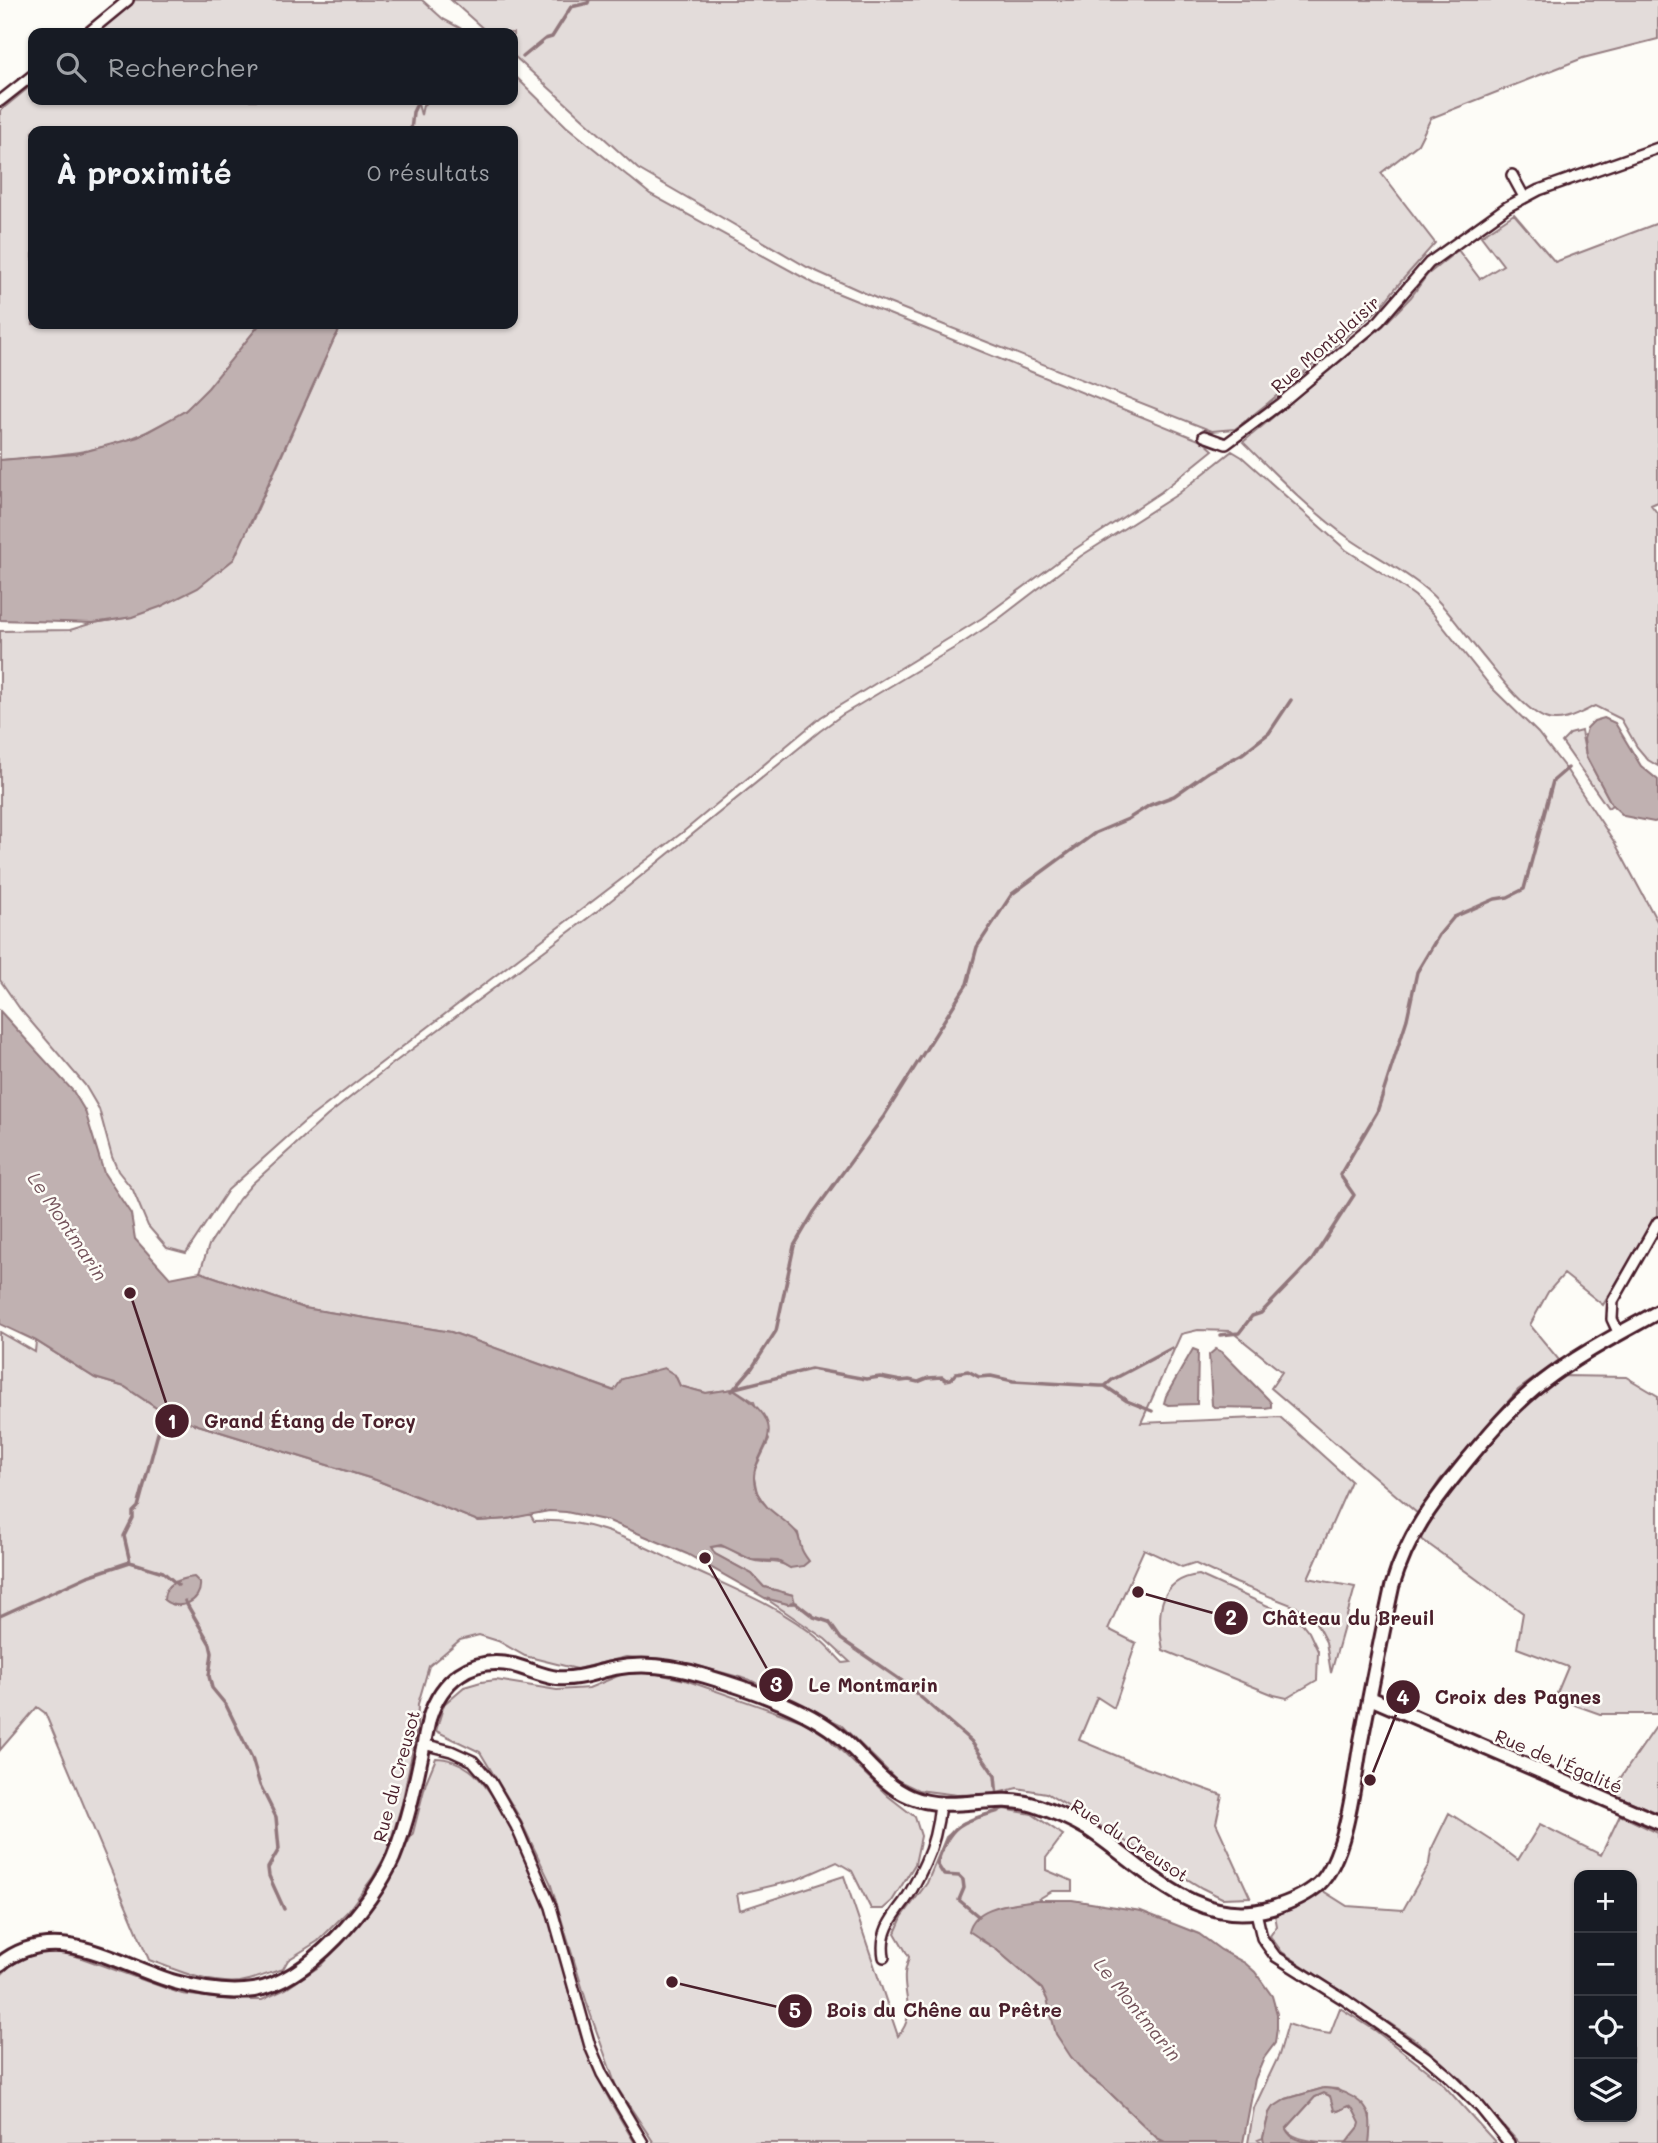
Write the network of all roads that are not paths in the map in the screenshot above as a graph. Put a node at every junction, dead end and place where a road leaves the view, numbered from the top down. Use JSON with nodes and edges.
{"nodes":[{"id":1,"x":128,"y":0,"type":"edge"},
{"id":2,"x":94,"y":28,"type":"edge"},
{"id":3,"x":28,"y":79,"type":"edge"},
{"id":4,"x":0,"y":101,"type":"edge"},
{"id":5,"x":1658,"y":148,"type":"edge"},
{"id":6,"x":1512,"y":175,"type":"dead end"},
{"id":7,"x":1524,"y":197,"type":"junction"},
{"id":8,"x":1204,"y":436,"type":"dead end"},
{"id":9,"x":1658,"y":1222,"type":"edge"},
{"id":10,"x":1658,"y":1312,"type":"edge"},
{"id":11,"x":1619,"y":1334,"type":"junction"},
{"id":12,"x":1370,"y":1698,"type":"junction"},
{"id":13,"x":424,"y":1744,"type":"junction"},
{"id":14,"x":940,"y":1804,"type":"junction"},
{"id":15,"x":1658,"y":1822,"type":"edge"},
{"id":16,"x":1256,"y":1912,"type":"junction"},
{"id":17,"x":884,"y":1957,"type":"dead end"},
{"id":18,"x":0,"y":1964,"type":"edge"},
{"id":19,"x":643,"y":2143,"type":"edge"},
{"id":20,"x":1509,"y":2143,"type":"edge"}],
"edges":[{"from":1,"to":2,"type":"street"},
{"from":3,"to":4,"type":"street"},
{"from":5,"to":7,"type":"street","name":"Rue Montplaisir"},
{"from":6,"to":7,"type":"street"},
{"from":7,"to":8,"type":"street","name":"Rue Montplaisir"},
{"from":9,"to":11,"type":"street"},
{"from":10,"to":11,"type":"street","name":"Rue du Creusot"},
{"from":11,"to":12,"type":"street","name":"Rue du Creusot"},
{"from":12,"to":15,"type":"street","name":"Rue de l'Égalité"},
{"from":12,"to":16,"type":"street","name":"Rue du Creusot"},
{"from":13,"to":14,"type":"street","name":"Rue du Creusot"},
{"from":13,"to":18,"type":"street","name":"Rue du Creusot"},
{"from":13,"to":19,"type":"street"},
{"from":14,"to":16,"type":"street","name":"Rue du Creusot"},
{"from":14,"to":17,"type":"street"},
{"from":16,"to":20,"type":"street"}]}
